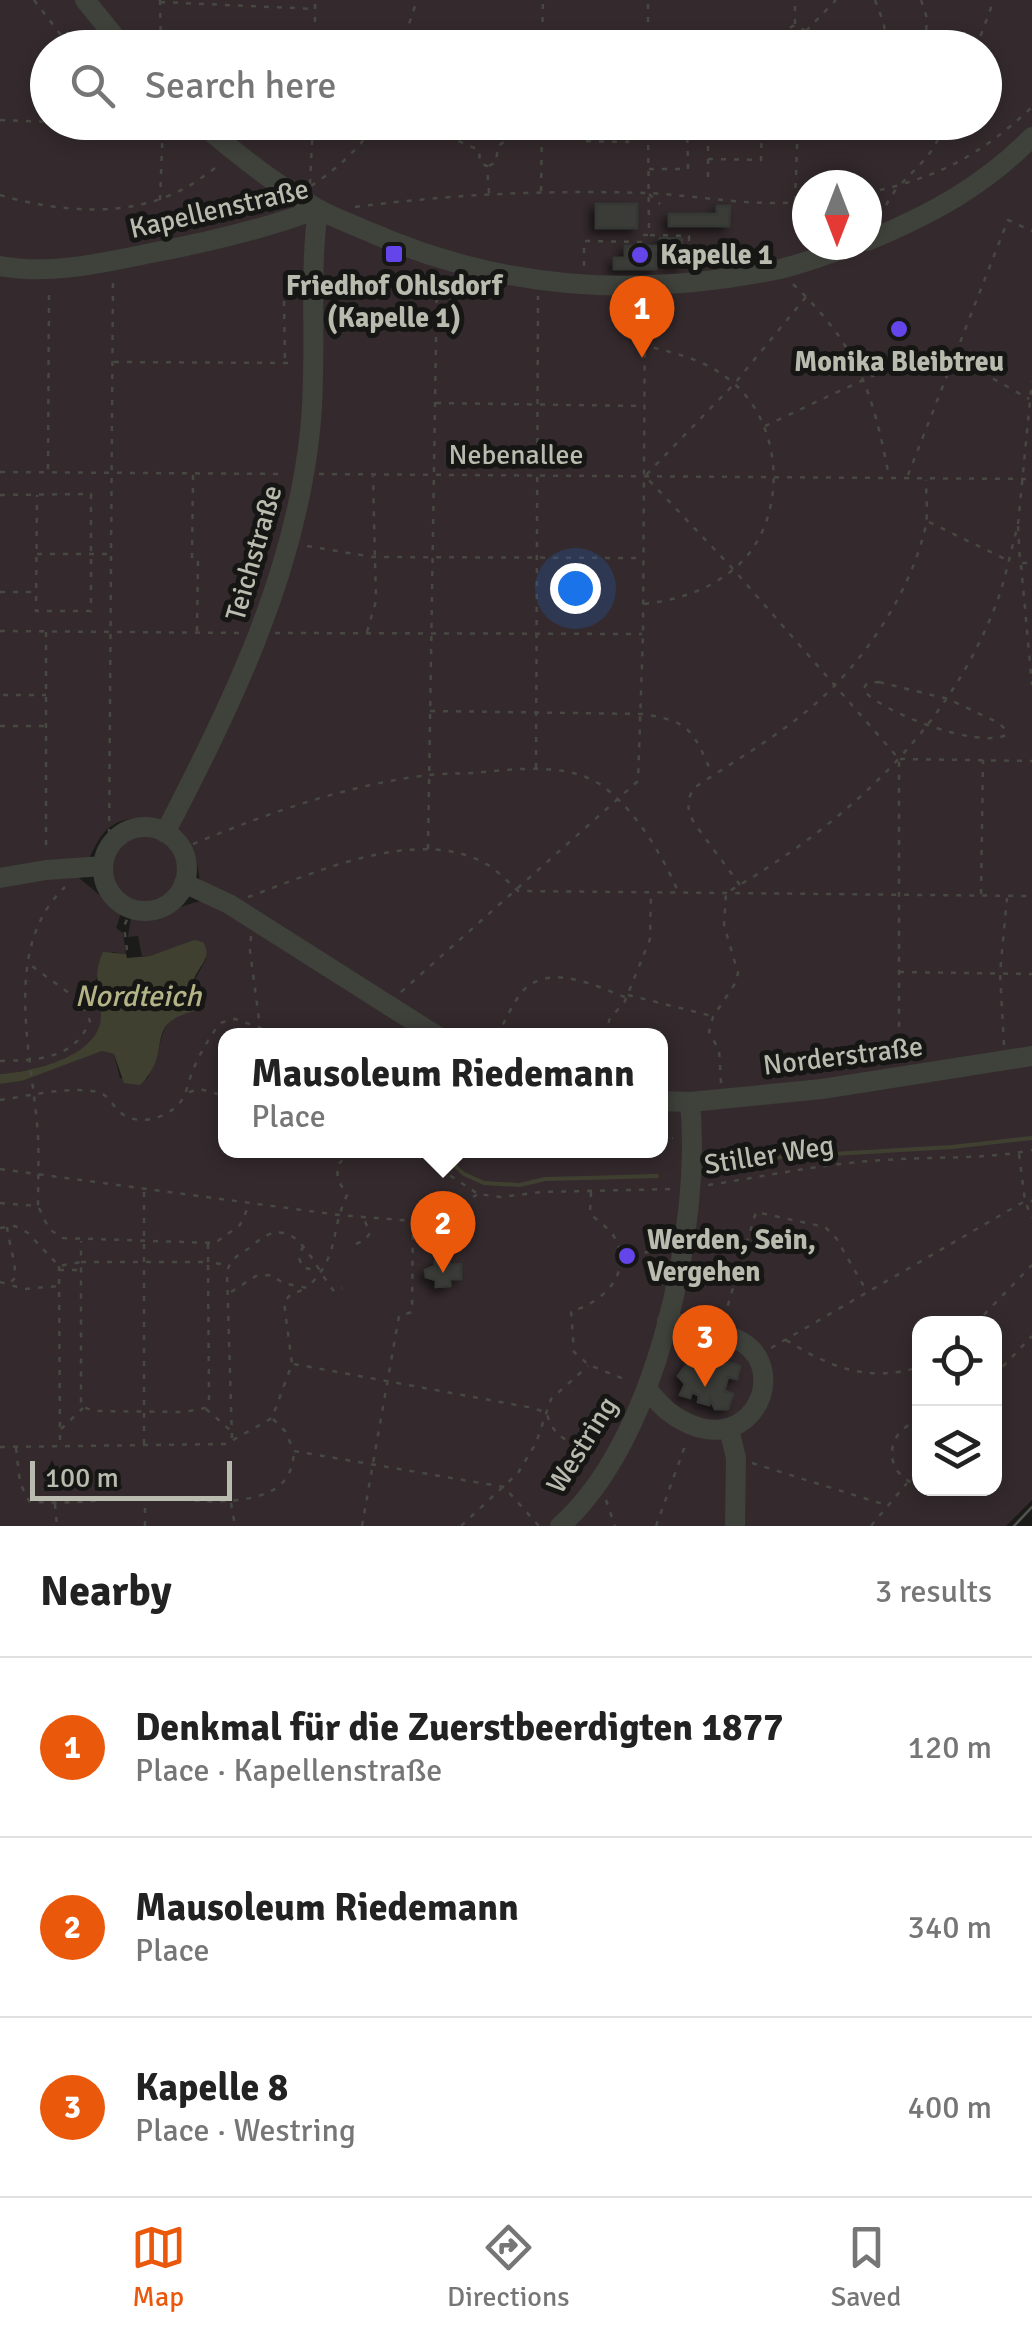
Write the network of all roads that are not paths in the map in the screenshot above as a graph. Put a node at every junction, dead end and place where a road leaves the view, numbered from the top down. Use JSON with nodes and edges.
{"nodes":[{"id":1,"x":85,"y":0,"type":"edge"},
{"id":2,"x":109,"y":30,"type":"edge"},
{"id":3,"x":1032,"y":137,"type":"edge"},
{"id":4,"x":220,"y":140,"type":"edge"},
{"id":5,"x":321,"y":202,"type":"junction"},
{"id":6,"x":882,"y":235,"type":"edge"},
{"id":7,"x":809,"y":260,"type":"edge"},
{"id":8,"x":0,"y":266,"type":"edge"},
{"id":9,"x":165,"y":833,"type":"junction"},
{"id":10,"x":98,"y":859,"type":"junction"},
{"id":11,"x":0,"y":878,"type":"edge"},
{"id":12,"x":184,"y":883,"type":"junction"},
{"id":13,"x":424,"y":1028,"type":"edge"},
{"id":14,"x":1032,"y":1056,"type":"edge"},
{"id":15,"x":668,"y":1101,"type":"edge"},
{"id":16,"x":690,"y":1102,"type":"junction"},
{"id":17,"x":667,"y":1321,"type":"junction"},
{"id":18,"x":648,"y":1389,"type":"junction"},
{"id":19,"x":729,"y":1429,"type":"junction"},
{"id":20,"x":560,"y":1526,"type":"edge"},
{"id":21,"x":734,"y":1526,"type":"edge"}],
"edges":[{"from":1,"to":2,"type":"street"},
{"from":3,"to":6,"type":"street"},
{"from":4,"to":5,"type":"street"},
{"from":5,"to":7,"type":"street","name":"Kapellenstraße"},
{"from":5,"to":8,"type":"street","name":"Kapellenstraße"},
{"from":5,"to":9,"type":"street","name":"Teichstraße"},
{"from":9,"to":10,"type":"street"},
{"from":9,"to":12,"type":"street"},
{"from":10,"to":11,"type":"street"},
{"from":10,"to":12,"type":"street"},
{"from":12,"to":13,"type":"street"},
{"from":14,"to":16,"type":"street","name":"Norderstraße"},
{"from":15,"to":16,"type":"street","name":"Norderstraße"},
{"from":16,"to":17,"type":"street","name":"Westring"},
{"from":17,"to":18,"type":"street","name":"Westring"},
{"from":17,"to":19,"type":"street"},
{"from":18,"to":19,"type":"street","name":"Westring"},
{"from":18,"to":20,"type":"street","name":"Westring"},
{"from":19,"to":21,"type":"street"}]}
